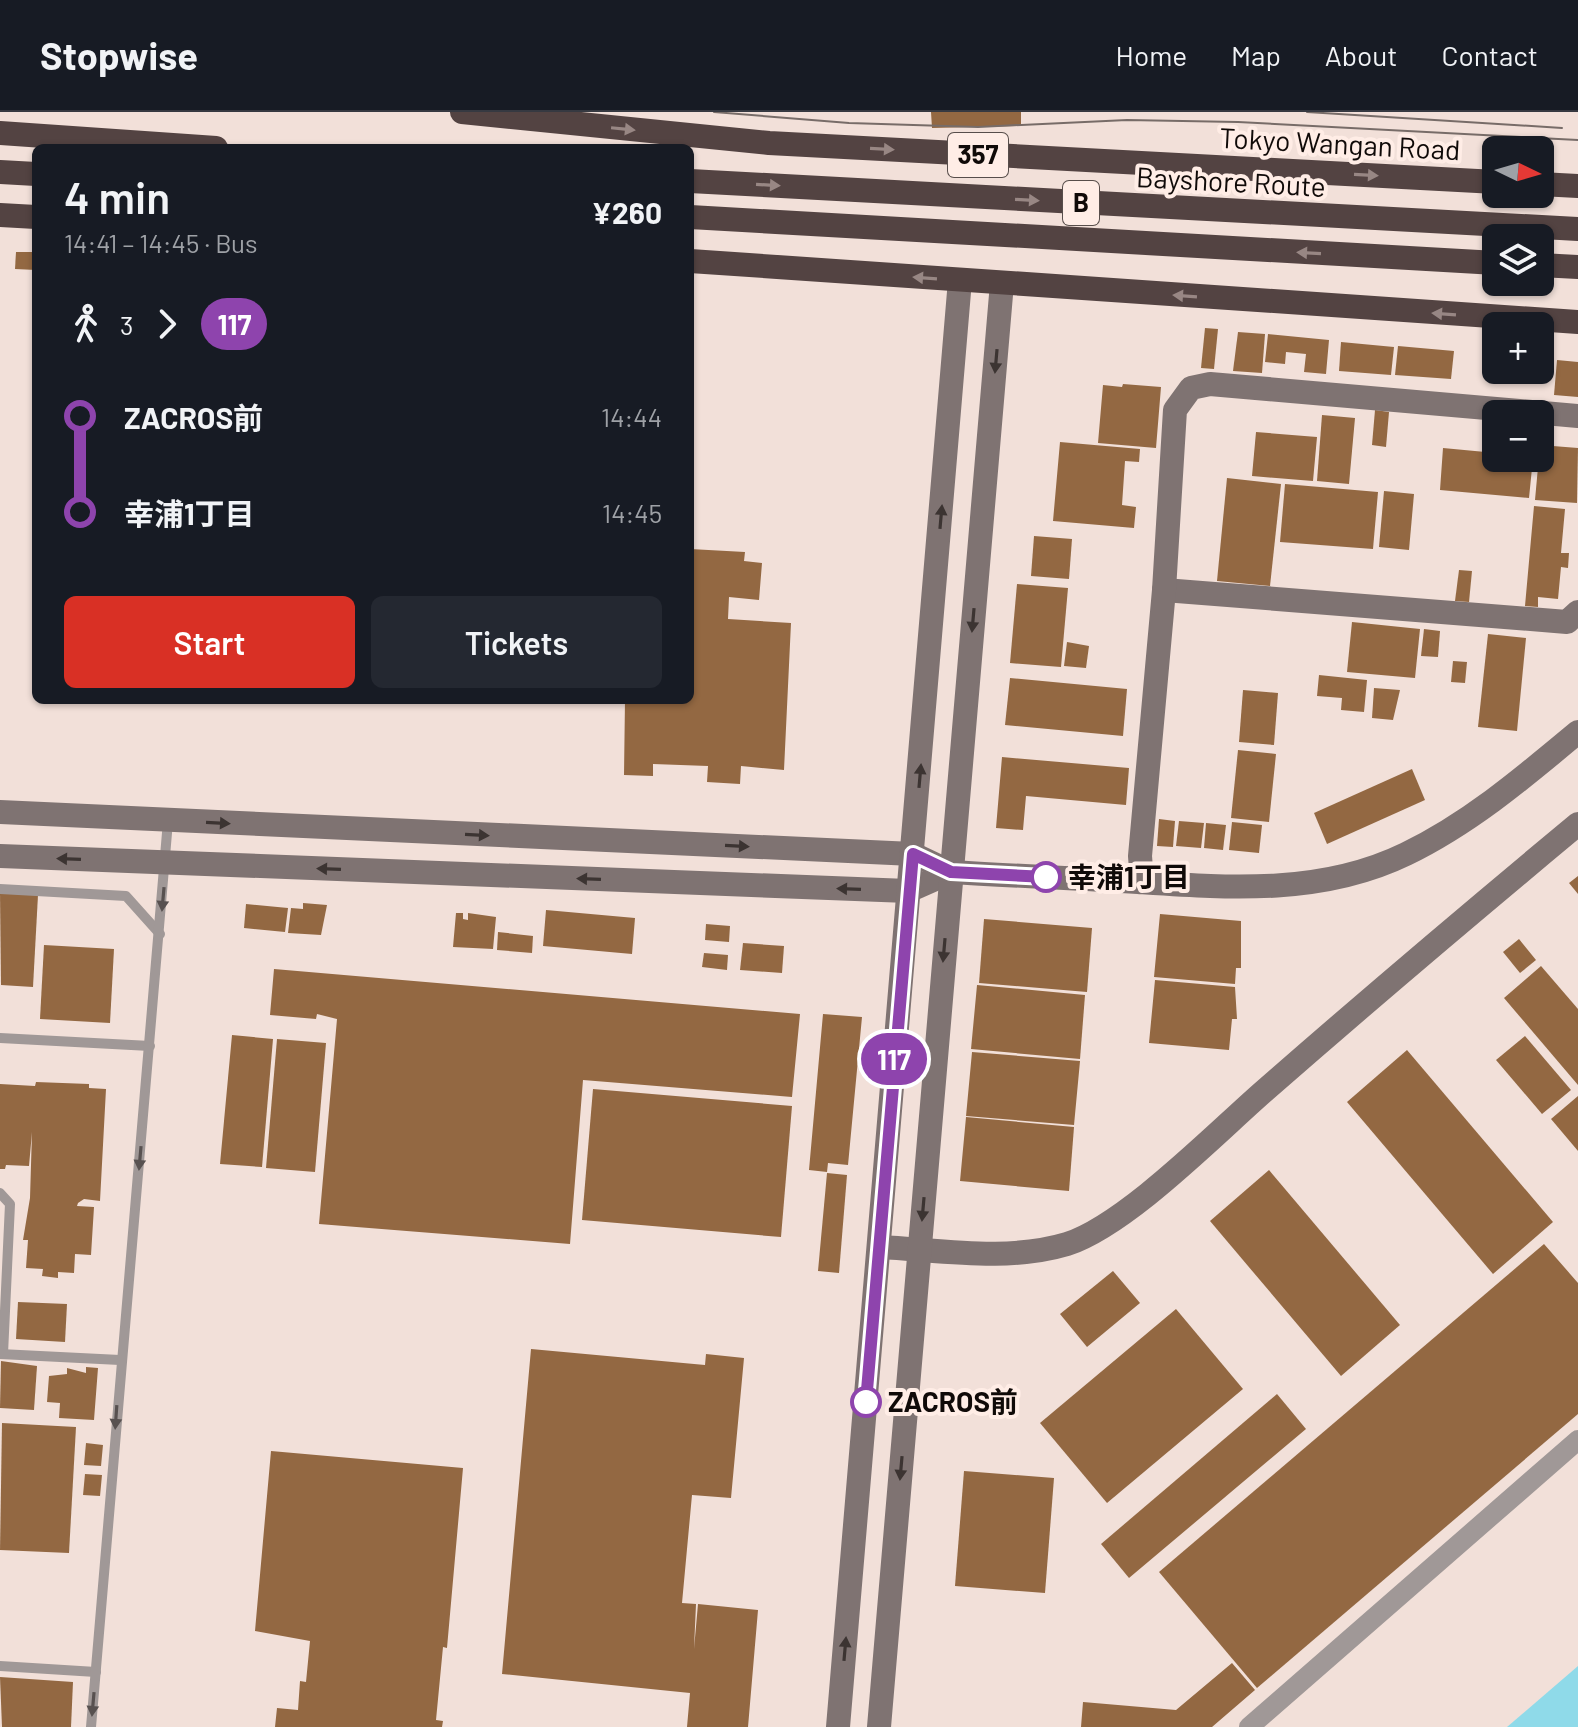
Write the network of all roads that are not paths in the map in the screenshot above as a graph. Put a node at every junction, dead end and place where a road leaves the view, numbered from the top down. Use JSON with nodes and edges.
{"nodes":[{"id":1,"x":462,"y":112,"type":"edge"},
{"id":2,"x":0,"y":126,"type":"edge"},
{"id":3,"x":0,"y":133,"type":"edge"},
{"id":4,"x":76,"y":137,"type":"junction"},
{"id":5,"x":165,"y":144,"type":"edge"},
{"id":6,"x":0,"y":172,"type":"edge"},
{"id":7,"x":32,"y":174,"type":"edge"},
{"id":8,"x":694,"y":181,"type":"edge"},
{"id":9,"x":1482,"y":181,"type":"edge"},
{"id":10,"x":1554,"y":185,"type":"edge"},
{"id":11,"x":1578,"y":186,"type":"edge"},
{"id":12,"x":0,"y":215,"type":"edge"},
{"id":13,"x":32,"y":217,"type":"edge"},
{"id":14,"x":694,"y":217,"type":"edge"},
{"id":15,"x":1578,"y":229,"type":"edge"},
{"id":16,"x":694,"y":261,"type":"edge"},
{"id":17,"x":1482,"y":262,"type":"edge"},
{"id":18,"x":1554,"y":266,"type":"edge"},
{"id":19,"x":1578,"y":267,"type":"edge"},
{"id":20,"x":960,"y":280,"type":"junction"},
{"id":21,"x":1002,"y":283,"type":"junction"},
{"id":22,"x":1578,"y":322,"type":"edge"},
{"id":23,"x":1578,"y":416,"type":"edge"},
{"id":24,"x":1164,"y":590,"type":"junction"},
{"id":25,"x":1578,"y":612,"type":"edge"},
{"id":26,"x":1578,"y":732,"type":"edge"},
{"id":27,"x":0,"y":812,"type":"edge"},
{"id":28,"x":168,"y":821,"type":"junction"},
{"id":29,"x":1578,"y":824,"type":"edge"},
{"id":30,"x":913,"y":854,"type":"junction"},
{"id":31,"x":0,"y":856,"type":"edge"},
{"id":32,"x":166,"y":863,"type":"junction"},
{"id":33,"x":951,"y":872,"type":"junction"},
{"id":34,"x":1142,"y":882,"type":"junction"},
{"id":35,"x":0,"y":889,"type":"edge"},
{"id":36,"x":908,"y":891,"type":"junction"},
{"id":37,"x":160,"y":934,"type":"junction"},
{"id":38,"x":0,"y":1038,"type":"edge"},
{"id":39,"x":150,"y":1046,"type":"junction"},
{"id":40,"x":0,"y":1193,"type":"edge"},
{"id":41,"x":880,"y":1247,"type":"junction"},
{"id":42,"x":920,"y":1249,"type":"junction"},
{"id":43,"x":2,"y":1354,"type":"edge"},
{"id":44,"x":120,"y":1360,"type":"junction"},
{"id":45,"x":1578,"y":1440,"type":"edge"},
{"id":46,"x":0,"y":1666,"type":"edge"},
{"id":47,"x":96,"y":1672,"type":"junction"},
{"id":48,"x":91,"y":1727,"type":"edge"},
{"id":49,"x":838,"y":1727,"type":"edge"},
{"id":50,"x":879,"y":1727,"type":"edge"},
{"id":51,"x":1249,"y":1727,"type":"edge"}],
"edges":[{"from":1,"to":9,"type":"highway","name":"Tokyo Wangan Road","number":"357","one_way":true},
{"from":2,"to":4,"type":"highway"},
{"from":3,"to":4,"type":"highway"},
{"from":4,"to":5,"type":"highway"},
{"from":6,"to":7,"type":"highway"},
{"from":8,"to":15,"type":"highway","name":"Bayshore Route","number":"B","one_way":true},
{"from":10,"to":11,"type":"highway"},
{"from":12,"to":13,"type":"highway"},
{"from":17,"to":14,"type":"highway","number":"B","one_way":true},
{"from":20,"to":16,"type":"highway","one_way":true},
{"from":18,"to":19,"type":"highway"},
{"from":20,"to":21,"type":"highway"},
{"from":30,"to":20,"type":"street","one_way":true},
{"from":22,"to":21,"type":"highway","one_way":true},
{"from":21,"to":33,"type":"street","one_way":true},
{"from":23,"to":24,"type":"street"},
{"from":24,"to":25,"type":"street"},
{"from":24,"to":34,"type":"street"},
{"from":26,"to":34,"type":"street"},
{"from":27,"to":28,"type":"street"},
{"from":28,"to":30,"type":"street","one_way":true},
{"from":28,"to":32,"type":"lane"},
{"from":29,"to":42,"type":"street"},
{"from":30,"to":33,"type":"street"},
{"from":30,"to":36,"type":"street"},
{"from":32,"to":31,"type":"street","one_way":true},
{"from":36,"to":32,"type":"street","one_way":true},
{"from":32,"to":37,"type":"lane","one_way":true},
{"from":33,"to":34,"type":"street"},
{"from":33,"to":36,"type":"street"},
{"from":33,"to":42,"type":"street","one_way":true},
{"from":35,"to":37,"type":"lane"},
{"from":36,"to":41,"type":"street"},
{"from":37,"to":39,"type":"lane"},
{"from":38,"to":39,"type":"lane"},
{"from":39,"to":44,"type":"lane","one_way":true},
{"from":40,"to":43,"type":"lane"},
{"from":41,"to":42,"type":"street"},
{"from":49,"to":41,"type":"street","one_way":true},
{"from":42,"to":50,"type":"street","one_way":true},
{"from":43,"to":44,"type":"lane"},
{"from":44,"to":47,"type":"lane","one_way":true},
{"from":45,"to":51,"type":"street"},
{"from":46,"to":47,"type":"lane"},
{"from":47,"to":48,"type":"lane","one_way":true}]}
